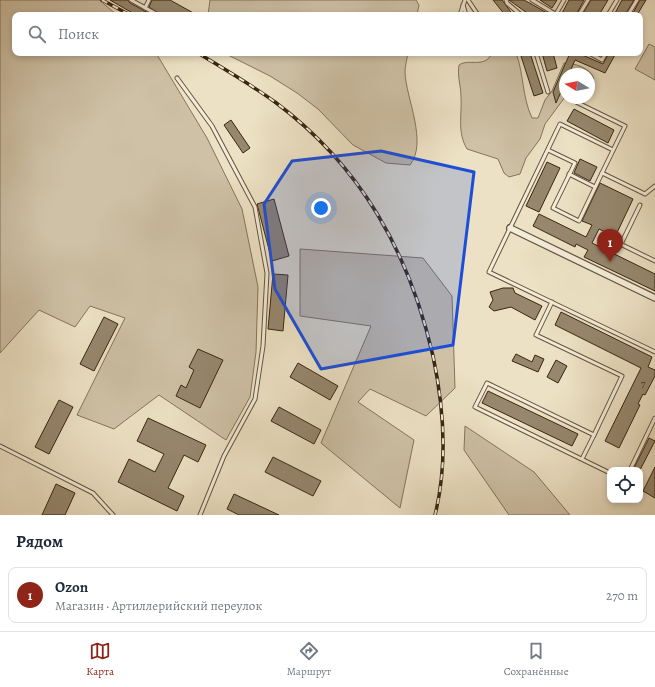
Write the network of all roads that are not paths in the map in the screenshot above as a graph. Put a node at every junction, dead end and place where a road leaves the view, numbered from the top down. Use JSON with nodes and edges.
{"nodes":[{"id":1,"x":131,"y":0,"type":"edge"},
{"id":2,"x":149,"y":0,"type":"edge"},
{"id":3,"x":468,"y":0,"type":"edge"},
{"id":4,"x":506,"y":0,"type":"edge"},
{"id":5,"x":564,"y":0,"type":"edge"},
{"id":6,"x":588,"y":0,"type":"edge"},
{"id":7,"x":617,"y":0,"type":"edge"},
{"id":8,"x":637,"y":0,"type":"edge"},
{"id":9,"x":534,"y":1,"type":"edge"},
{"id":10,"x":464,"y":2,"type":"edge"},
{"id":11,"x":144,"y":8,"type":"junction"},
{"id":12,"x":152,"y":12,"type":"edge"},
{"id":13,"x":461,"y":12,"type":"edge"},
{"id":14,"x":466,"y":12,"type":"edge"},
{"id":15,"x":476,"y":12,"type":"edge"},
{"id":16,"x":518,"y":12,"type":"edge"},
{"id":17,"x":552,"y":12,"type":"edge"},
{"id":18,"x":558,"y":12,"type":"edge"},
{"id":19,"x":581,"y":12,"type":"edge"},
{"id":20,"x":610,"y":12,"type":"edge"},
{"id":21,"x":630,"y":12,"type":"edge"},
{"id":22,"x":537,"y":56,"type":"edge"},
{"id":23,"x":595,"y":56,"type":"edge"},
{"id":24,"x":604,"y":56,"type":"edge"},
{"id":25,"x":177,"y":78,"type":"dead end"},
{"id":26,"x":548,"y":92,"type":"dead end"},
{"id":27,"x":580,"y":104,"type":"edge"},
{"id":28,"x":548,"y":150,"type":"junction"},
{"id":29,"x":613,"y":150,"type":"junction"},
{"id":30,"x":602,"y":173,"type":"junction"},
{"id":31,"x":569,"y":174,"type":"junction"},
{"id":32,"x":655,"y":186,"type":"edge"},
{"id":33,"x":595,"y":187,"type":"junction"},
{"id":34,"x":640,"y":205,"type":"dead end"},
{"id":35,"x":510,"y":228,"type":"junction"},
{"id":36,"x":602,"y":235,"type":"dead end"},
{"id":37,"x":621,"y":244,"type":"junction"},
{"id":38,"x":655,"y":261,"type":"edge"},
{"id":39,"x":655,"y":298,"type":"edge"},
{"id":40,"x":552,"y":302,"type":"junction"},
{"id":41,"x":655,"y":352,"type":"edge"},
{"id":42,"x":655,"y":418,"type":"edge"},
{"id":43,"x":594,"y":435,"type":"junction"},
{"id":44,"x":0,"y":446,"type":"edge"},
{"id":45,"x":582,"y":459,"type":"junction"},
{"id":46,"x":631,"y":467,"type":"edge"},
{"id":47,"x":607,"y":472,"type":"edge"},
{"id":48,"x":113,"y":515,"type":"edge"},
{"id":49,"x":200,"y":515,"type":"edge"}],
"edges":[{"from":1,"to":11,"type":"lane"},
{"from":2,"to":11,"type":"lane"},
{"from":3,"to":15,"type":"lane"},
{"from":4,"to":16,"type":"lane"},
{"from":5,"to":18,"type":"lane"},
{"from":6,"to":19,"type":"lane"},
{"from":7,"to":20,"type":"lane"},
{"from":8,"to":21,"type":"lane"},
{"from":9,"to":17,"type":"lane"},
{"from":10,"to":13,"type":"lane"},
{"from":10,"to":14,"type":"lane"},
{"from":11,"to":12,"type":"lane"},
{"from":22,"to":26,"type":"lane"},
{"from":23,"to":24,"type":"lane"},
{"from":25,"to":49,"type":"lane"},
{"from":27,"to":29,"type":"lane"},
{"from":28,"to":29,"type":"lane"},
{"from":28,"to":31,"type":"lane"},
{"from":28,"to":35,"type":"lane"},
{"from":29,"to":30,"type":"lane"},
{"from":30,"to":32,"type":"lane"},
{"from":30,"to":33,"type":"lane"},
{"from":31,"to":33,"type":"lane"},
{"from":31,"to":33,"type":"lane"},
{"from":34,"to":37,"type":"lane"},
{"from":35,"to":39,"type":"street"},
{"from":35,"to":40,"type":"lane"},
{"from":36,"to":37,"type":"lane"},
{"from":37,"to":38,"type":"lane"},
{"from":40,"to":41,"type":"lane"},
{"from":40,"to":43,"type":"lane"},
{"from":42,"to":46,"type":"lane"},
{"from":43,"to":45,"type":"lane"},
{"from":43,"to":45,"type":"lane"},
{"from":44,"to":48,"type":"lane"},
{"from":45,"to":47,"type":"lane"}]}
